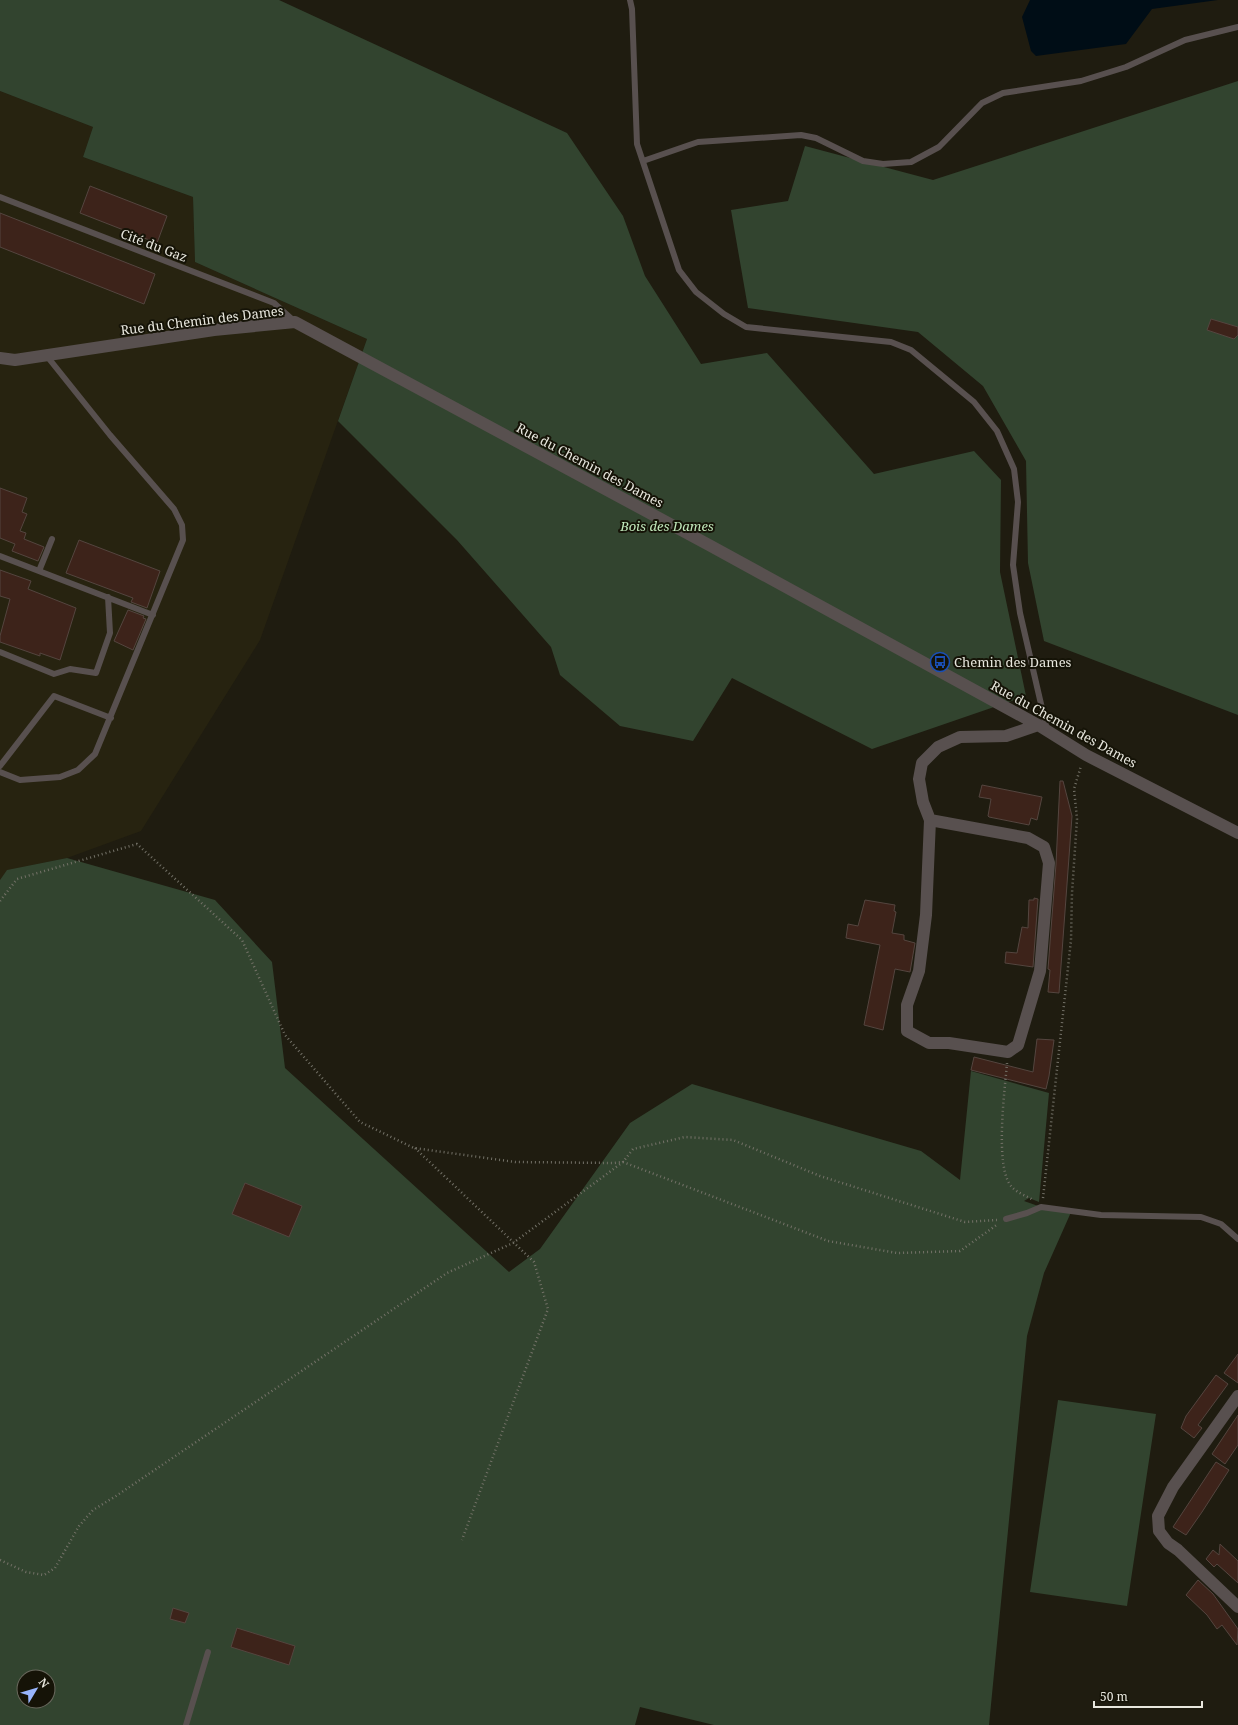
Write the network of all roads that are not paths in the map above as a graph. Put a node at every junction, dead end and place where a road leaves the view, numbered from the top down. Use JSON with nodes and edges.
{"nodes":[{"id":1,"x":630,"y":0,"type":"edge"},
{"id":2,"x":1238,"y":27,"type":"edge"},
{"id":3,"x":643,"y":161,"type":"junction"},
{"id":4,"x":0,"y":197,"type":"edge"},
{"id":5,"x":295,"y":322,"type":"junction"},
{"id":6,"x":46,"y":355,"type":"junction"},
{"id":7,"x":0,"y":358,"type":"edge"},
{"id":8,"x":52,"y":539,"type":"dead end"},
{"id":9,"x":0,"y":556,"type":"edge"},
{"id":10,"x":39,"y":571,"type":"junction"},
{"id":11,"x":108,"y":597,"type":"junction"},
{"id":12,"x":153,"y":615,"type":"junction"},
{"id":13,"x":0,"y":652,"type":"edge"},
{"id":14,"x":111,"y":718,"type":"junction"},
{"id":15,"x":1043,"y":728,"type":"junction"},
{"id":16,"x":0,"y":766,"type":"edge"},
{"id":17,"x":0,"y":772,"type":"edge"},
{"id":18,"x":930,"y":820,"type":"junction"},
{"id":19,"x":1238,"y":833,"type":"edge"},
{"id":20,"x":1006,"y":1219,"type":"road end"},
{"id":21,"x":1238,"y":1239,"type":"edge"},
{"id":22,"x":1238,"y":1396,"type":"edge"},
{"id":23,"x":1238,"y":1607,"type":"edge"},
{"id":24,"x":208,"y":1652,"type":"dead end"},
{"id":25,"x":186,"y":1725,"type":"edge"}],
"edges":[{"from":1,"to":3,"type":"lane"},
{"from":2,"to":3,"type":"lane"},
{"from":3,"to":15,"type":"lane"},
{"from":4,"to":5,"type":"lane","name":"Cité du Gaz"},
{"from":5,"to":6,"type":"street","name":"Rue du Chemin des Dames"},
{"from":5,"to":15,"type":"street","name":"Rue du Chemin des Dames"},
{"from":6,"to":7,"type":"street","name":"Rue du Chemin des Dames"},
{"from":6,"to":12,"type":"lane"},
{"from":8,"to":10,"type":"lane"},
{"from":9,"to":10,"type":"lane"},
{"from":10,"to":11,"type":"lane"},
{"from":11,"to":12,"type":"lane"},
{"from":11,"to":13,"type":"lane"},
{"from":12,"to":14,"type":"lane"},
{"from":14,"to":16,"type":"lane"},
{"from":14,"to":17,"type":"lane"},
{"from":15,"to":18,"type":"street"},
{"from":15,"to":19,"type":"street","name":"Rue du Chemin des Dames"},
{"from":18,"to":18,"type":"street"},
{"from":20,"to":21,"type":"lane"},
{"from":22,"to":23,"type":"street"},
{"from":24,"to":25,"type":"lane"}]}
